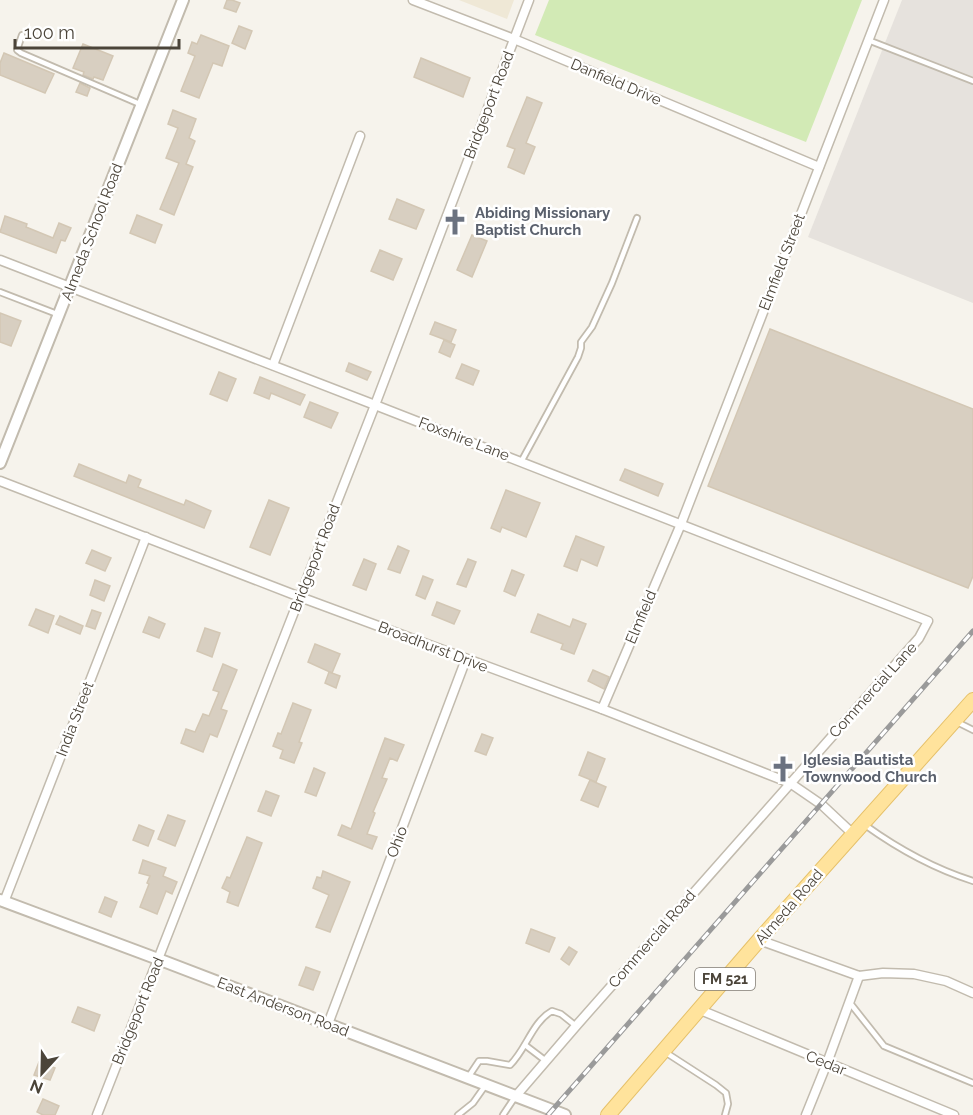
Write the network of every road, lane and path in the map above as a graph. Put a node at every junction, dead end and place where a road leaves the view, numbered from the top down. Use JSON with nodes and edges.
{"nodes":[{"id":1,"x":183,"y":0,"type":"edge"},
{"id":2,"x":413,"y":0,"type":"edge"},
{"id":3,"x":529,"y":0,"type":"edge"},
{"id":4,"x":884,"y":0,"type":"edge"},
{"id":5,"x":22,"y":35,"type":"dead end"},
{"id":6,"x":514,"y":39,"type":"junction"},
{"id":7,"x":868,"y":40,"type":"junction"},
{"id":8,"x":973,"y":81,"type":"edge"},
{"id":9,"x":142,"y":105,"type":"junction"},
{"id":10,"x":360,"y":136,"type":"dead end"},
{"id":11,"x":819,"y":166,"type":"junction"},
{"id":12,"x":637,"y":218,"type":"dead end"},
{"id":13,"x":0,"y":260,"type":"edge"},
{"id":14,"x":71,"y":287,"type":"junction"},
{"id":15,"x":0,"y":292,"type":"edge"},
{"id":16,"x":59,"y":315,"type":"junction"},
{"id":17,"x":273,"y":365,"type":"junction"},
{"id":18,"x":375,"y":405,"type":"junction"},
{"id":19,"x":521,"y":462,"type":"junction"},
{"id":20,"x":0,"y":463,"type":"edge"},
{"id":21,"x":0,"y":482,"type":"edge"},
{"id":22,"x":681,"y":524,"type":"junction"},
{"id":23,"x":146,"y":537,"type":"junction"},
{"id":24,"x":300,"y":597,"type":"junction"},
{"id":25,"x":928,"y":621,"type":"joint"},
{"id":26,"x":466,"y":659,"type":"junction"},
{"id":27,"x":973,"y":700,"type":"edge"},
{"id":28,"x":602,"y":710,"type":"junction"},
{"id":29,"x":955,"y":721,"type":"junction"},
{"id":30,"x":973,"y":730,"type":"edge"},
{"id":31,"x":790,"y":783,"type":"junction"},
{"id":32,"x":863,"y":823,"type":"junction"},
{"id":33,"x":853,"y":834,"type":"junction"},
{"id":34,"x":973,"y":881,"type":"edge"},
{"id":35,"x":2,"y":901,"type":"edge"},
{"id":36,"x":759,"y":940,"type":"junction"},
{"id":37,"x":158,"y":959,"type":"junction"},
{"id":38,"x":859,"y":976,"type":"junction"},
{"id":39,"x":973,"y":993,"type":"edge"},
{"id":40,"x":850,"y":1003,"type":"junction"},
{"id":41,"x":698,"y":1009,"type":"junction"},
{"id":42,"x":328,"y":1024,"type":"junction"},
{"id":43,"x":576,"y":1026,"type":"junction"},
{"id":44,"x":525,"y":1045,"type":"junction"},
{"id":45,"x":663,"y":1051,"type":"junction"},
{"id":46,"x":546,"y":1061,"type":"junction"},
{"id":47,"x":827,"y":1063,"type":"junction"},
{"id":48,"x":467,"y":1078,"type":"junction"},
{"id":49,"x":973,"y":1083,"type":"edge"},
{"id":50,"x":485,"y":1085,"type":"junction"},
{"id":51,"x":515,"y":1097,"type":"junction"},
{"id":52,"x":97,"y":1115,"type":"edge"},
{"id":53,"x":459,"y":1115,"type":"edge"},
{"id":54,"x":503,"y":1115,"type":"edge"},
{"id":55,"x":565,"y":1115,"type":"edge"},
{"id":56,"x":608,"y":1115,"type":"edge"},
{"id":57,"x":725,"y":1115,"type":"edge"},
{"id":58,"x":806,"y":1115,"type":"edge"},
{"id":59,"x":954,"y":1115,"type":"edge"}],
"edges":[{"from":1,"to":9,"type":"street","name":"Almeda School Road"},
{"from":2,"to":6,"type":"street","name":"Danfield Drive"},
{"from":3,"to":6,"type":"street","name":"Bridgeport Road"},
{"from":4,"to":7,"type":"street","name":"Elmfield Street"},
{"from":5,"to":9,"type":"lane"},
{"from":6,"to":11,"type":"street","name":"Danfield Drive"},
{"from":6,"to":18,"type":"street","name":"Bridgeport Road"},
{"from":7,"to":8,"type":"lane"},
{"from":7,"to":11,"type":"street","name":"Elmfield Street"},
{"from":9,"to":14,"type":"street","name":"Almeda School Road"},
{"from":10,"to":17,"type":"street"},
{"from":11,"to":22,"type":"street","name":"Elmfield Street"},
{"from":12,"to":19,"type":"lane"},
{"from":13,"to":14,"type":"street","name":"Foxshire Lane"},
{"from":14,"to":16,"type":"street","name":"Almeda School Road"},
{"from":14,"to":17,"type":"street","name":"Foxshire Lane"},
{"from":15,"to":16,"type":"lane"},
{"from":16,"to":20,"type":"street","name":"Almeda School Road"},
{"from":17,"to":18,"type":"street","name":"Foxshire Lane"},
{"from":18,"to":19,"type":"street","name":"Foxshire Lane"},
{"from":18,"to":24,"type":"street","name":"Bridgeport Road"},
{"from":19,"to":22,"type":"street","name":"Foxshire Lane"},
{"from":21,"to":23,"type":"street","name":"Broadhurst Drive"},
{"from":22,"to":25,"type":"street","name":"Foxshire Lane"},
{"from":22,"to":28,"type":"street","name":"Elmfield"},
{"from":23,"to":24,"type":"street","name":"Broadhurst Drive"},
{"from":23,"to":35,"type":"street","name":"India Street"},
{"from":24,"to":26,"type":"street","name":"Broadhurst Drive"},
{"from":24,"to":37,"type":"street","name":"Bridgeport Road"},
{"from":25,"to":31,"type":"street","name":"Commercial Lane"},
{"from":26,"to":28,"type":"street","name":"Broadhurst Drive"},
{"from":26,"to":42,"type":"street","name":"Ohio"},
{"from":27,"to":29,"type":"main road","name":"Almeda Road","number":"FM 521"},
{"from":28,"to":31,"type":"street","name":"Broadhurst Drive"},
{"from":29,"to":30,"type":"lane"},
{"from":29,"to":32,"type":"main road","name":"Almeda Road","number":"FM 521"},
{"from":31,"to":33,"type":"street","name":"Broadhurst Drive"},
{"from":31,"to":43,"type":"street","name":"Commercial Road"},
{"from":32,"to":33,"type":"main road","name":"Almeda Road","number":"FM 521"},
{"from":32,"to":34,"type":"lane"},
{"from":33,"to":36,"type":"main road","name":"Almeda Road","number":"FM 521"},
{"from":35,"to":37,"type":"street","name":"East Anderson Road"},
{"from":36,"to":38,"type":"street"},
{"from":36,"to":41,"type":"main road","name":"Almeda Road","number":"FM 521"},
{"from":37,"to":42,"type":"street","name":"East Anderson Road"},
{"from":37,"to":52,"type":"street","name":"Bridgeport Road"},
{"from":38,"to":39,"type":"street"},
{"from":38,"to":40,"type":"street"},
{"from":40,"to":47,"type":"street"},
{"from":40,"to":49,"type":"lane"},
{"from":41,"to":45,"type":"main road","name":"Almeda Road","number":"FM 521"},
{"from":41,"to":47,"type":"street","name":"Cedar"},
{"from":42,"to":48,"type":"street","name":"East Anderson Road"},
{"from":43,"to":44,"type":"lane"},
{"from":43,"to":46,"type":"street","name":"Commercial Road"},
{"from":44,"to":46,"type":"lane"},
{"from":44,"to":48,"type":"lane"},
{"from":45,"to":56,"type":"main road","name":"Almeda Road","number":"FM 521"},
{"from":45,"to":57,"type":"lane"},
{"from":46,"to":51,"type":"street","name":"Commercial Road"},
{"from":47,"to":58,"type":"street"},
{"from":47,"to":59,"type":"street","name":"Cedar"},
{"from":48,"to":50,"type":"street","name":"East Anderson Road"},
{"from":50,"to":51,"type":"street","name":"East Anderson Road"},
{"from":50,"to":53,"type":"lane"},
{"from":51,"to":54,"type":"lane"},
{"from":51,"to":55,"type":"street","name":"East Anderson Road"}]}
